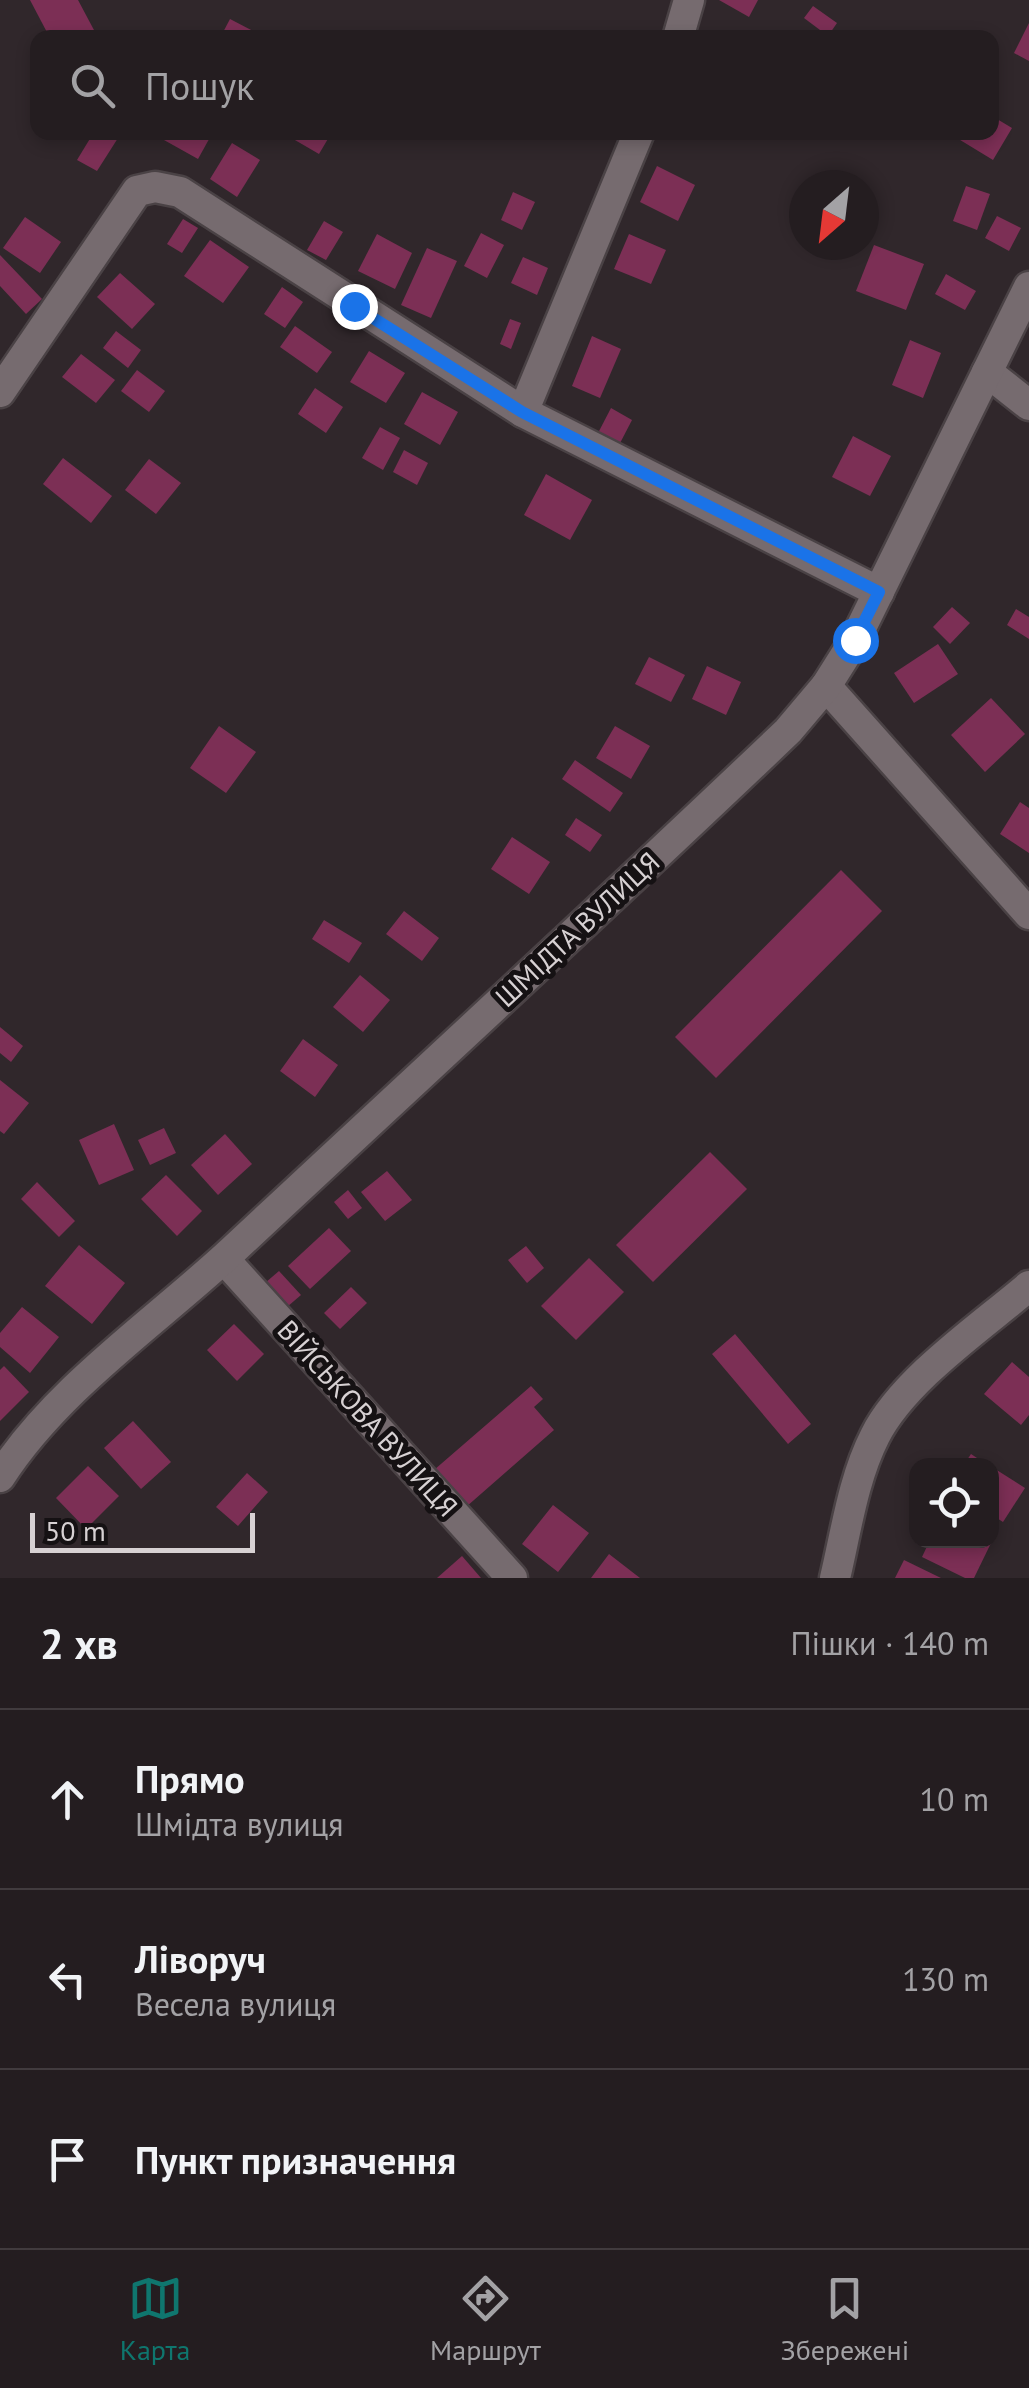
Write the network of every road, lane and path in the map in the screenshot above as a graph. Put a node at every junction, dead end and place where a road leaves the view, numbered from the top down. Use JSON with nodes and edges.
{"nodes":[{"id":1,"x":689,"y":0,"type":"edge"},
{"id":2,"x":680,"y":30,"type":"edge"},
{"id":3,"x":636,"y":140,"type":"edge"},
{"id":4,"x":1029,"y":287,"type":"edge"},
{"id":5,"x":987,"y":372,"type":"junction"},
{"id":6,"x":0,"y":392,"type":"edge"},
{"id":7,"x":1029,"y":405,"type":"edge"},
{"id":8,"x":522,"y":412,"type":"junction"},
{"id":9,"x":879,"y":592,"type":"junction"},
{"id":10,"x":826,"y":686,"type":"junction"},
{"id":11,"x":1029,"y":914,"type":"edge"},
{"id":12,"x":224,"y":1258,"type":"junction"},
{"id":13,"x":1029,"y":1286,"type":"edge"},
{"id":14,"x":0,"y":1477,"type":"edge"},
{"id":15,"x":512,"y":1578,"type":"edge"},
{"id":16,"x":835,"y":1578,"type":"edge"}],
"edges":[{"from":1,"to":2,"type":"street"},
{"from":3,"to":8,"type":"street"},
{"from":4,"to":5,"type":"street","name":"ШМІДТА ВУЛИЦЯ"},
{"from":5,"to":7,"type":"street"},
{"from":5,"to":9,"type":"street","name":"ШМІДТА ВУЛИЦЯ"},
{"from":6,"to":8,"type":"street"},
{"from":8,"to":9,"type":"street"},
{"from":9,"to":10,"type":"street","name":"ШМІДТА ВУЛИЦЯ"},
{"from":10,"to":11,"type":"street"},
{"from":10,"to":12,"type":"street","name":"ШМІДТА ВУЛИЦЯ"},
{"from":12,"to":14,"type":"street","name":"ШМІДТА ВУЛИЦЯ"},
{"from":12,"to":15,"type":"street","name":"ВІЙСЬКОВА ВУЛИЦЯ"},
{"from":13,"to":16,"type":"street"}]}
